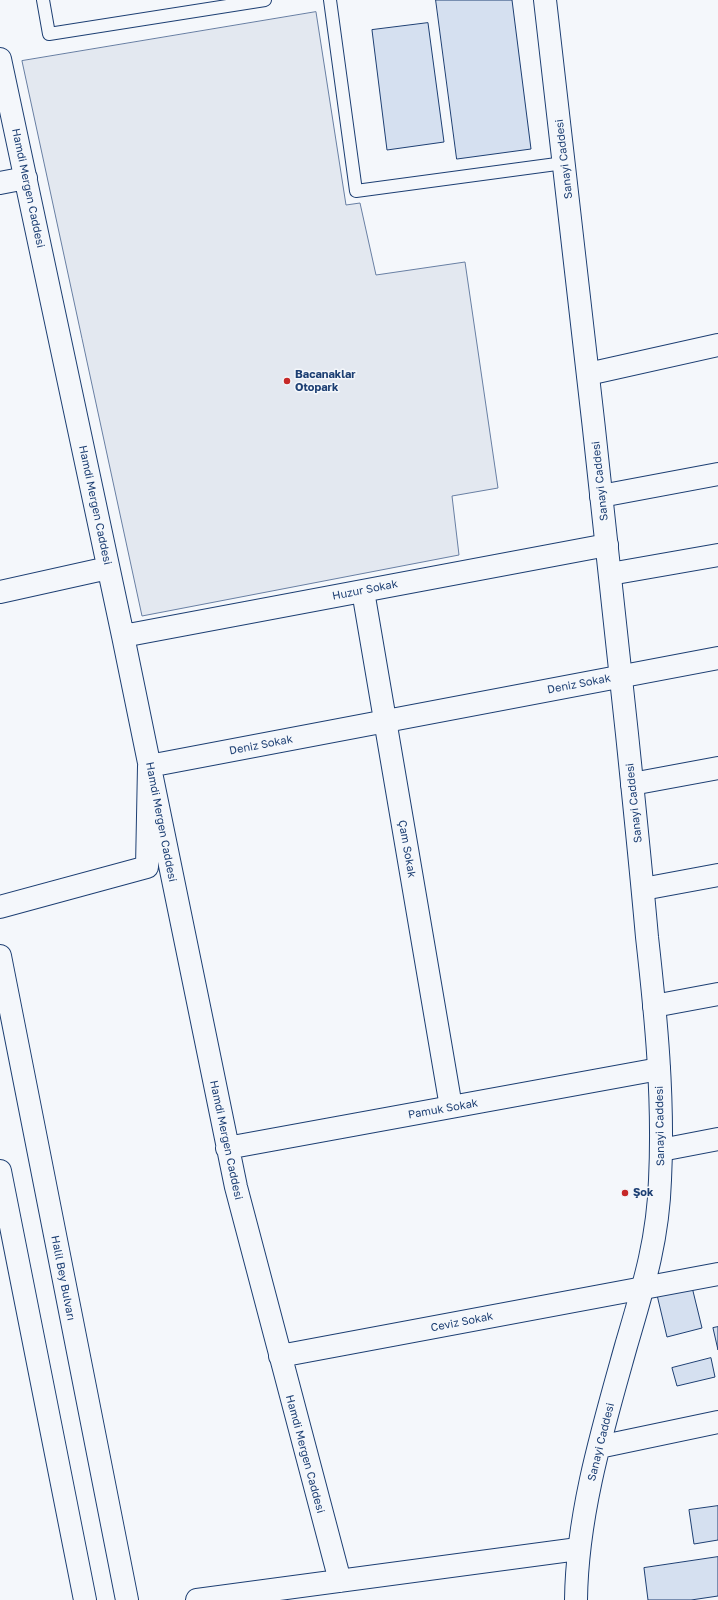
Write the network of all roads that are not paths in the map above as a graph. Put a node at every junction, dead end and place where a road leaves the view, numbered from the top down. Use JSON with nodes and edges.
{"nodes":[{"id":1,"x":43,"y":0,"type":"edge"},
{"id":2,"x":265,"y":0,"type":"edge"},
{"id":3,"x":330,"y":0,"type":"edge"},
{"id":4,"x":545,"y":0,"type":"edge"},
{"id":5,"x":0,"y":60,"type":"edge"},
{"id":6,"x":564,"y":163,"type":"junction"},
{"id":7,"x":26,"y":178,"type":"junction"},
{"id":8,"x":0,"y":183,"type":"edge"},
{"id":9,"x":718,"y":345,"type":"edge"},
{"id":10,"x":588,"y":374,"type":"junction"},
{"id":11,"x":718,"y":474,"type":"edge"},
{"id":12,"x":601,"y":496,"type":"junction"},
{"id":13,"x":607,"y":545,"type":"junction"},
{"id":14,"x":718,"y":554,"type":"edge"},
{"id":15,"x":108,"y":568,"type":"junction"},
{"id":16,"x":610,"y":574,"type":"junction"},
{"id":17,"x":363,"y":590,"type":"junction"},
{"id":18,"x":0,"y":592,"type":"edge"},
{"id":19,"x":123,"y":636,"type":"junction"},
{"id":20,"x":718,"y":658,"type":"edge"},
{"id":21,"x":621,"y":676,"type":"junction"},
{"id":22,"x":385,"y":722,"type":"junction"},
{"id":23,"x":149,"y":766,"type":"junction"},
{"id":24,"x":718,"y":768,"type":"edge"},
{"id":25,"x":632,"y":784,"type":"junction"},
{"id":26,"x":718,"y":875,"type":"edge"},
{"id":27,"x":643,"y":889,"type":"junction"},
{"id":28,"x":0,"y":907,"type":"edge"},
{"id":29,"x":0,"y":956,"type":"edge"},
{"id":30,"x":718,"y":994,"type":"edge"},
{"id":31,"x":654,"y":1006,"type":"junction"},
{"id":32,"x":659,"y":1069,"type":"junction"},
{"id":33,"x":451,"y":1107,"type":"junction"},
{"id":34,"x":718,"y":1139,"type":"edge"},
{"id":35,"x":227,"y":1148,"type":"junction"},
{"id":36,"x":661,"y":1150,"type":"junction"},
{"id":37,"x":0,"y":1171,"type":"edge"},
{"id":38,"x":718,"y":1274,"type":"edge"},
{"id":39,"x":644,"y":1288,"type":"junction"},
{"id":40,"x":280,"y":1356,"type":"junction"},
{"id":41,"x":718,"y":1422,"type":"edge"},
{"id":42,"x":599,"y":1447,"type":"junction"},
{"id":43,"x":578,"y":1549,"type":"junction"},
{"id":44,"x":340,"y":1581,"type":"junction"},
{"id":45,"x":297,"y":1593,"type":"edge"},
{"id":46,"x":85,"y":1600,"type":"edge"},
{"id":47,"x":127,"y":1600,"type":"edge"},
{"id":48,"x":197,"y":1600,"type":"edge"},
{"id":49,"x":576,"y":1600,"type":"edge"}],
"edges":[{"from":1,"to":2,"type":"lane"},
{"from":3,"to":6,"type":"lane"},
{"from":4,"to":6,"type":"main road","name":"Sanayi Caddesi"},
{"from":5,"to":7,"type":"main road","name":"Hamdi Mergen Caddesi"},
{"from":6,"to":10,"type":"main road","name":"Sanayi Caddesi"},
{"from":7,"to":8,"type":"main road"},
{"from":7,"to":15,"type":"main road","name":"Hamdi Mergen Caddesi"},
{"from":9,"to":10,"type":"main road"},
{"from":10,"to":12,"type":"main road","name":"Sanayi Caddesi"},
{"from":11,"to":12,"type":"main road"},
{"from":12,"to":13,"type":"main road","name":"Sanayi Caddesi"},
{"from":13,"to":16,"type":"main road","name":"Sanayi Caddesi"},
{"from":13,"to":17,"type":"main road","name":"Huzur Sokak"},
{"from":14,"to":16,"type":"main road"},
{"from":15,"to":18,"type":"main road"},
{"from":15,"to":19,"type":"main road","name":"Hamdi Mergen Caddesi"},
{"from":16,"to":21,"type":"main road","name":"Sanayi Caddesi"},
{"from":17,"to":19,"type":"main road","name":"Huzur Sokak"},
{"from":17,"to":22,"type":"main road","name":"Çam Sokak"},
{"from":19,"to":23,"type":"main road","name":"Hamdi Mergen Caddesi"},
{"from":20,"to":21,"type":"main road","name":"Deniz Sokak"},
{"from":21,"to":22,"type":"main road","name":"Deniz Sokak"},
{"from":21,"to":25,"type":"main road","name":"Sanayi Caddesi"},
{"from":22,"to":23,"type":"main road","name":"Deniz Sokak"},
{"from":22,"to":33,"type":"main road","name":"Çam Sokak"},
{"from":23,"to":28,"type":"main road"},
{"from":23,"to":35,"type":"main road","name":"Hamdi Mergen Caddesi"},
{"from":24,"to":25,"type":"main road"},
{"from":25,"to":27,"type":"main road","name":"Sanayi Caddesi"},
{"from":26,"to":27,"type":"main road"},
{"from":27,"to":31,"type":"main road","name":"Sanayi Caddesi"},
{"from":29,"to":47,"type":"main road","name":"Halil Bey Bulvarı"},
{"from":30,"to":31,"type":"main road"},
{"from":31,"to":32,"type":"main road","name":"Sanayi Caddesi"},
{"from":32,"to":33,"type":"main road","name":"Pamuk Sokak"},
{"from":32,"to":36,"type":"main road","name":"Sanayi Caddesi"},
{"from":33,"to":35,"type":"main road","name":"Pamuk Sokak"},
{"from":34,"to":36,"type":"main road"},
{"from":35,"to":40,"type":"main road","name":"Hamdi Mergen Caddesi"},
{"from":36,"to":39,"type":"main road","name":"Sanayi Caddesi"},
{"from":37,"to":46,"type":"main road"},
{"from":38,"to":39,"type":"main road","name":"Ceviz Sokak"},
{"from":39,"to":40,"type":"main road","name":"Ceviz Sokak"},
{"from":39,"to":42,"type":"main road","name":"Sanayi Caddesi"},
{"from":40,"to":44,"type":"main road","name":"Hamdi Mergen Caddesi"},
{"from":41,"to":42,"type":"main road"},
{"from":42,"to":43,"type":"main road","name":"Sanayi Caddesi"},
{"from":43,"to":44,"type":"main road"},
{"from":43,"to":49,"type":"main road","name":"Sanayi Caddesi"},
{"from":44,"to":45,"type":"main road"},
{"from":45,"to":48,"type":"main road"}]}
